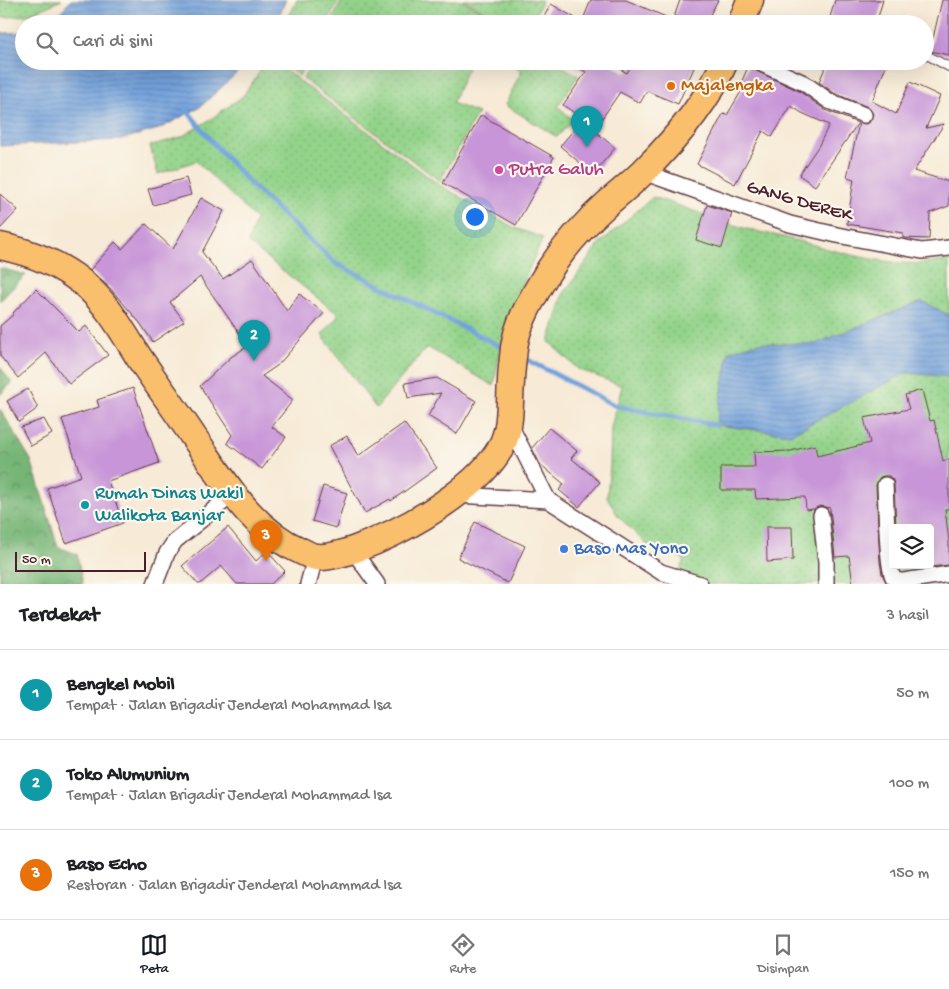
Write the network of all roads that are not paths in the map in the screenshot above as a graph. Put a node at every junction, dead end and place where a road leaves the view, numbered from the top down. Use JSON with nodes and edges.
{"nodes":[{"id":1,"x":750,"y":0,"type":"edge"},
{"id":2,"x":744,"y":15,"type":"edge"},
{"id":3,"x":934,"y":59,"type":"edge"},
{"id":4,"x":949,"y":67,"type":"edge"},
{"id":5,"x":721,"y":70,"type":"edge"},
{"id":6,"x":775,"y":70,"type":"edge"},
{"id":7,"x":864,"y":115,"type":"dead end"},
{"id":8,"x":643,"y":172,"type":"junction"},
{"id":9,"x":0,"y":246,"type":"edge"},
{"id":10,"x":949,"y":248,"type":"edge"},
{"id":11,"x":510,"y":425,"type":"junction"},
{"id":12,"x":884,"y":485,"type":"dead end"},
{"id":13,"x":233,"y":494,"type":"junction"},
{"id":14,"x":455,"y":495,"type":"junction"},
{"id":15,"x":548,"y":500,"type":"junction"},
{"id":16,"x":821,"y":515,"type":"dead end"},
{"id":17,"x":352,"y":549,"type":"junction"},
{"id":18,"x":316,"y":558,"type":"junction"},
{"id":19,"x":949,"y":574,"type":"edge"},
{"id":20,"x":155,"y":584,"type":"edge"},
{"id":21,"x":308,"y":584,"type":"edge"},
{"id":22,"x":377,"y":584,"type":"edge"},
{"id":23,"x":700,"y":584,"type":"edge"},
{"id":24,"x":826,"y":584,"type":"edge"}],
"edges":[{"from":1,"to":2,"type":"highway"},
{"from":3,"to":4,"type":"lane"},
{"from":5,"to":8,"type":"highway"},
{"from":6,"to":7,"type":"street"},
{"from":8,"to":10,"type":"street","name":"GANG DEREK"},
{"from":8,"to":11,"type":"highway"},
{"from":9,"to":13,"type":"highway"},
{"from":11,"to":14,"type":"highway"},
{"from":11,"to":15,"type":"street"},
{"from":12,"to":19,"type":"street"},
{"from":13,"to":18,"type":"highway"},
{"from":13,"to":20,"type":"street"},
{"from":14,"to":15,"type":"street"},
{"from":14,"to":17,"type":"highway"},
{"from":15,"to":23,"type":"street"},
{"from":16,"to":24,"type":"street"},
{"from":17,"to":18,"type":"highway"},
{"from":17,"to":22,"type":"street"},
{"from":18,"to":21,"type":"street"}]}
